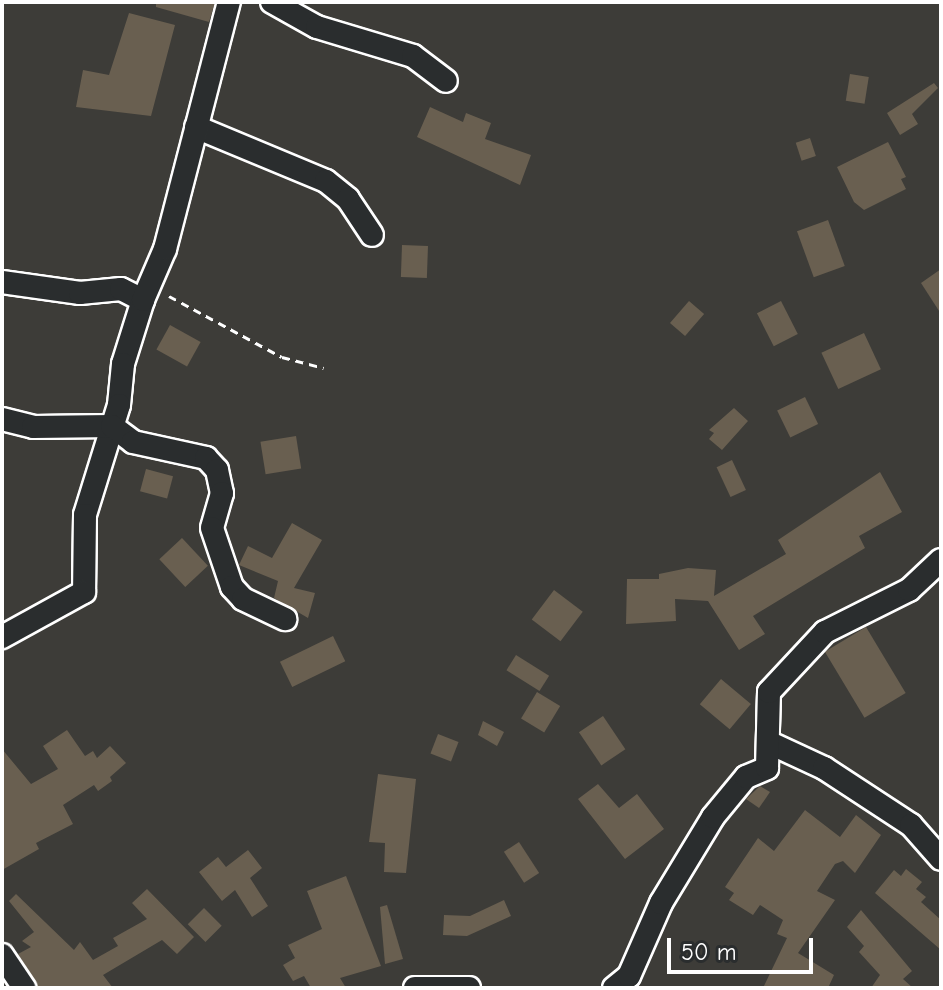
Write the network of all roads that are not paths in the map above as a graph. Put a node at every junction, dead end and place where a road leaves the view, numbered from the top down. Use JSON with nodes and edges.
{"nodes":[{"id":1,"x":229,"y":2,"type":"edge"},
{"id":2,"x":272,"y":2,"type":"edge"},
{"id":3,"x":446,"y":81,"type":"dead end"},
{"id":4,"x":196,"y":127,"type":"junction"},
{"id":5,"x":372,"y":235,"type":"dead end"},
{"id":6,"x":2,"y":282,"type":"edge"},
{"id":7,"x":147,"y":293,"type":"junction"},
{"id":8,"x":2,"y":419,"type":"edge"},
{"id":9,"x":112,"y":426,"type":"junction"},
{"id":10,"x":941,"y":560,"type":"edge"},
{"id":11,"x":285,"y":619,"type":"dead end"},
{"id":12,"x":2,"y":637,"type":"edge"},
{"id":13,"x":770,"y":743,"type":"junction"},
{"id":14,"x":941,"y":859,"type":"edge"},
{"id":15,"x":2,"y":955,"type":"edge"},
{"id":16,"x":24,"y":988,"type":"edge"},
{"id":17,"x":415,"y":988,"type":"edge"},
{"id":18,"x":469,"y":988,"type":"edge"},
{"id":19,"x":614,"y":988,"type":"edge"}],
"edges":[{"from":1,"to":4,"type":"street"},
{"from":2,"to":3,"type":"street"},
{"from":4,"to":5,"type":"street"},
{"from":4,"to":7,"type":"street"},
{"from":6,"to":7,"type":"street"},
{"from":7,"to":9,"type":"street"},
{"from":8,"to":9,"type":"street"},
{"from":9,"to":11,"type":"street"},
{"from":9,"to":12,"type":"street"},
{"from":10,"to":13,"type":"street"},
{"from":13,"to":14,"type":"street"},
{"from":13,"to":19,"type":"street"},
{"from":15,"to":16,"type":"street"},
{"from":17,"to":18,"type":"street"}]}
